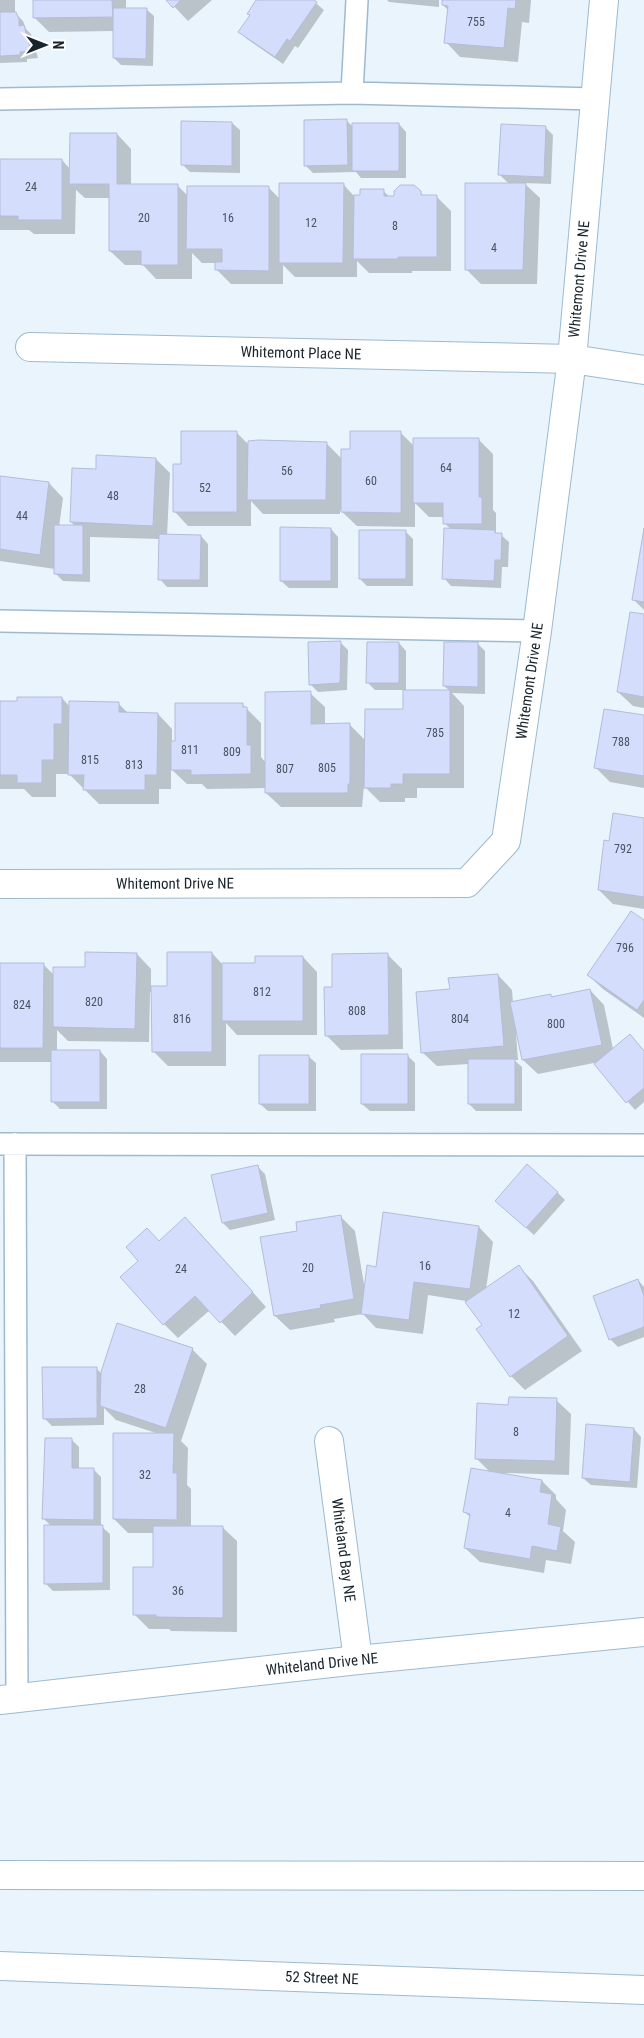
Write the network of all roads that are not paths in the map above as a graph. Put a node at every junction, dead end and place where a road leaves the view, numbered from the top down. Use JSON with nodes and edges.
{"nodes":[{"id":1,"x":357,"y":0,"type":"edge"},
{"id":2,"x":604,"y":0,"type":"edge"},
{"id":3,"x":352,"y":93,"type":"junction"},
{"id":4,"x":0,"y":99,"type":"edge"},
{"id":5,"x":595,"y":99,"type":"junction"},
{"id":6,"x":30,"y":347,"type":"dead end"},
{"id":7,"x":572,"y":359,"type":"junction"},
{"id":8,"x":644,"y":370,"type":"edge"},
{"id":9,"x":0,"y":621,"type":"edge"},
{"id":10,"x":537,"y":631,"type":"junction"},
{"id":11,"x":0,"y":884,"type":"edge"},
{"id":12,"x":7,"y":1144,"type":"edge"},
{"id":13,"x":644,"y":1145,"type":"edge"},
{"id":14,"x":328,"y":1441,"type":"dead end"},
{"id":15,"x":644,"y":1632,"type":"edge"},
{"id":16,"x":358,"y":1660,"type":"junction"},
{"id":17,"x":9,"y":1699,"type":"edge"},
{"id":18,"x":0,"y":1875,"type":"edge"},
{"id":19,"x":644,"y":1876,"type":"edge"},
{"id":20,"x":0,"y":1966,"type":"edge"},
{"id":21,"x":644,"y":1990,"type":"edge"}],
"edges":[{"from":1,"to":3,"type":"lane"},
{"from":2,"to":5,"type":"street","name":"Whitemont Drive NE"},
{"from":3,"to":4,"type":"lane"},
{"from":3,"to":5,"type":"lane"},
{"from":5,"to":7,"type":"street","name":"Whitemont Drive NE"},
{"from":6,"to":7,"type":"street","name":"Whitemont Place NE"},
{"from":7,"to":8,"type":"street","name":"Whitemont Place NE"},
{"from":7,"to":10,"type":"street","name":"Whitemont Drive NE"},
{"from":9,"to":10,"type":"lane"},
{"from":10,"to":11,"type":"street","name":"Whitemont Drive NE"},
{"from":12,"to":13,"type":"lane"},
{"from":12,"to":17,"type":"lane"},
{"from":14,"to":16,"type":"street","name":"Whiteland Bay NE"},
{"from":15,"to":16,"type":"street","name":"Whiteland Drive NE"},
{"from":16,"to":17,"type":"street","name":"Whiteland Drive NE"},
{"from":18,"to":19,"type":"street"},
{"from":20,"to":21,"type":"street","name":"52 Street NE"}]}
